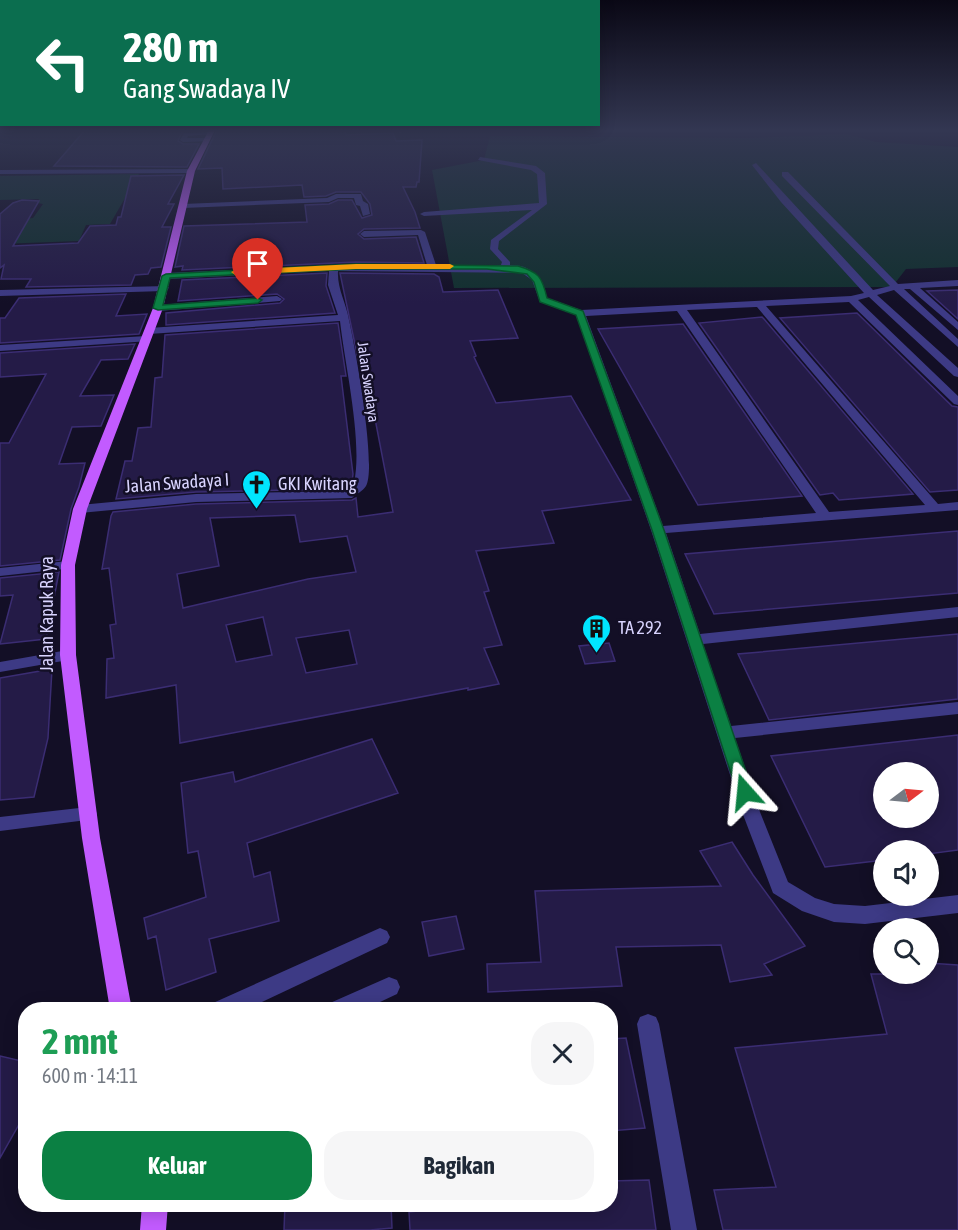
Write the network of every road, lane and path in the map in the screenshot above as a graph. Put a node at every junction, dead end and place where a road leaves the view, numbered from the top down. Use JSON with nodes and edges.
{"nodes":[{"id":1,"x":188,"y":187,"type":"edge"},
{"id":2,"x":543,"y":187,"type":"edge"},
{"id":3,"x":774,"y":187,"type":"edge"},
{"id":4,"x":798,"y":187,"type":"edge"},
{"id":5,"x":183,"y":206,"type":"junction"},
{"id":6,"x":540,"y":207,"type":"junction"},
{"id":7,"x":366,"y":214,"type":"dead end"},
{"id":8,"x":424,"y":214,"type":"dead end"},
{"id":9,"x":364,"y":234,"type":"dead end"},
{"id":10,"x":432,"y":266,"type":"junction"},
{"id":11,"x":506,"y":267,"type":"junction"},
{"id":12,"x":334,"y":268,"type":"junction"},
{"id":13,"x":165,"y":282,"type":"junction"},
{"id":14,"x":958,"y":283,"type":"edge"},
{"id":15,"x":911,"y":285,"type":"junction"},
{"id":16,"x":896,"y":287,"type":"junction"},
{"id":17,"x":0,"y":293,"type":"edge"},
{"id":18,"x":871,"y":294,"type":"junction"},
{"id":19,"x":277,"y":299,"type":"dead end"},
{"id":20,"x":851,"y":299,"type":"junction"},
{"id":21,"x":760,"y":305,"type":"junction"},
{"id":22,"x":158,"y":308,"type":"junction"},
{"id":23,"x":681,"y":309,"type":"junction"},
{"id":24,"x":575,"y":310,"type":"junction"},
{"id":25,"x":344,"y":318,"type":"junction"},
{"id":26,"x":958,"y":327,"type":"edge"},
{"id":27,"x":148,"y":335,"type":"junction"},
{"id":28,"x":958,"y":344,"type":"edge"},
{"id":29,"x":0,"y":348,"type":"edge"},
{"id":30,"x":958,"y":374,"type":"edge"},
{"id":31,"x":958,"y":402,"type":"edge"},
{"id":32,"x":347,"y":495,"type":"joint"},
{"id":33,"x":958,"y":506,"type":"edge"},
{"id":34,"x":935,"y":508,"type":"junction"},
{"id":35,"x":81,"y":509,"type":"junction"},
{"id":36,"x":826,"y":518,"type":"junction"},
{"id":37,"x":658,"y":530,"type":"junction"},
{"id":38,"x":68,"y":565,"type":"junction"},
{"id":39,"x":0,"y":572,"type":"edge"},
{"id":40,"x":958,"y":612,"type":"edge"},
{"id":41,"x":693,"y":640,"type":"junction"},
{"id":42,"x":68,"y":655,"type":"junction"},
{"id":43,"x":0,"y":667,"type":"edge"},
{"id":44,"x":958,"y":708,"type":"edge"},
{"id":45,"x":726,"y":733,"type":"junction"},
{"id":46,"x":88,"y":814,"type":"junction"},
{"id":47,"x":0,"y":824,"type":"edge"},
{"id":48,"x":958,"y":904,"type":"edge"},
{"id":49,"x":380,"y":937,"type":"dead end"},
{"id":50,"x":389,"y":987,"type":"dead end"},
{"id":51,"x":120,"y":1002,"type":"edge"},
{"id":52,"x":238,"y":1002,"type":"edge"},
{"id":53,"x":356,"y":1002,"type":"edge"},
{"id":54,"x":648,"y":1024,"type":"dead end"},
{"id":55,"x":154,"y":1212,"type":"edge"},
{"id":56,"x":153,"y":1230,"type":"edge"},
{"id":57,"x":684,"y":1230,"type":"edge"}],
"edges":[{"from":1,"to":5,"type":"main road","name":"Jalan Kapuk Raya"},
{"from":2,"to":6,"type":"street"},
{"from":3,"to":18,"type":"street"},
{"from":4,"to":16,"type":"street"},
{"from":5,"to":7,"type":"street"},
{"from":5,"to":13,"type":"main road","name":"Jalan Kapuk Raya"},
{"from":6,"to":8,"type":"street"},
{"from":6,"to":11,"type":"street"},
{"from":9,"to":10,"type":"street"},
{"from":10,"to":11,"type":"street"},
{"from":10,"to":12,"type":"street"},
{"from":11,"to":24,"type":"street"},
{"from":12,"to":13,"type":"street"},
{"from":12,"to":25,"type":"street","name":"Jalan Swadaya"},
{"from":13,"to":17,"type":"street"},
{"from":13,"to":22,"type":"main road","name":"Jalan Kapuk Raya"},
{"from":14,"to":15,"type":"street"},
{"from":15,"to":16,"type":"street"},
{"from":15,"to":26,"type":"street"},
{"from":16,"to":18,"type":"street"},
{"from":16,"to":28,"type":"street"},
{"from":18,"to":20,"type":"street"},
{"from":18,"to":30,"type":"street"},
{"from":19,"to":22,"type":"street"},
{"from":20,"to":21,"type":"street"},
{"from":20,"to":31,"type":"street"},
{"from":21,"to":23,"type":"street"},
{"from":21,"to":34,"type":"street"},
{"from":22,"to":27,"type":"main road","name":"Jalan Kapuk Raya"},
{"from":23,"to":24,"type":"street"},
{"from":23,"to":36,"type":"street"},
{"from":24,"to":37,"type":"street"},
{"from":25,"to":27,"type":"street"},
{"from":25,"to":32,"type":"street","name":"Jalan Swadaya"},
{"from":27,"to":29,"type":"street"},
{"from":27,"to":35,"type":"main road","name":"Jalan Kapuk Raya"},
{"from":32,"to":35,"type":"street","name":"Jalan Swadaya I"},
{"from":33,"to":34,"type":"street"},
{"from":34,"to":36,"type":"street"},
{"from":35,"to":38,"type":"main road","name":"Jalan Kapuk Raya"},
{"from":36,"to":37,"type":"street"},
{"from":37,"to":41,"type":"street"},
{"from":38,"to":39,"type":"street"},
{"from":38,"to":42,"type":"main road","name":"Jalan Kapuk Raya"},
{"from":40,"to":41,"type":"street"},
{"from":41,"to":45,"type":"street"},
{"from":42,"to":43,"type":"street"},
{"from":42,"to":46,"type":"main road","name":"Jalan Kapuk Raya"},
{"from":44,"to":45,"type":"street"},
{"from":45,"to":48,"type":"street"},
{"from":46,"to":47,"type":"street"},
{"from":46,"to":51,"type":"main road","name":"Jalan Kapuk Raya"},
{"from":49,"to":52,"type":"street"},
{"from":50,"to":53,"type":"street"},
{"from":54,"to":57,"type":"street"},
{"from":55,"to":56,"type":"main road"}]}
